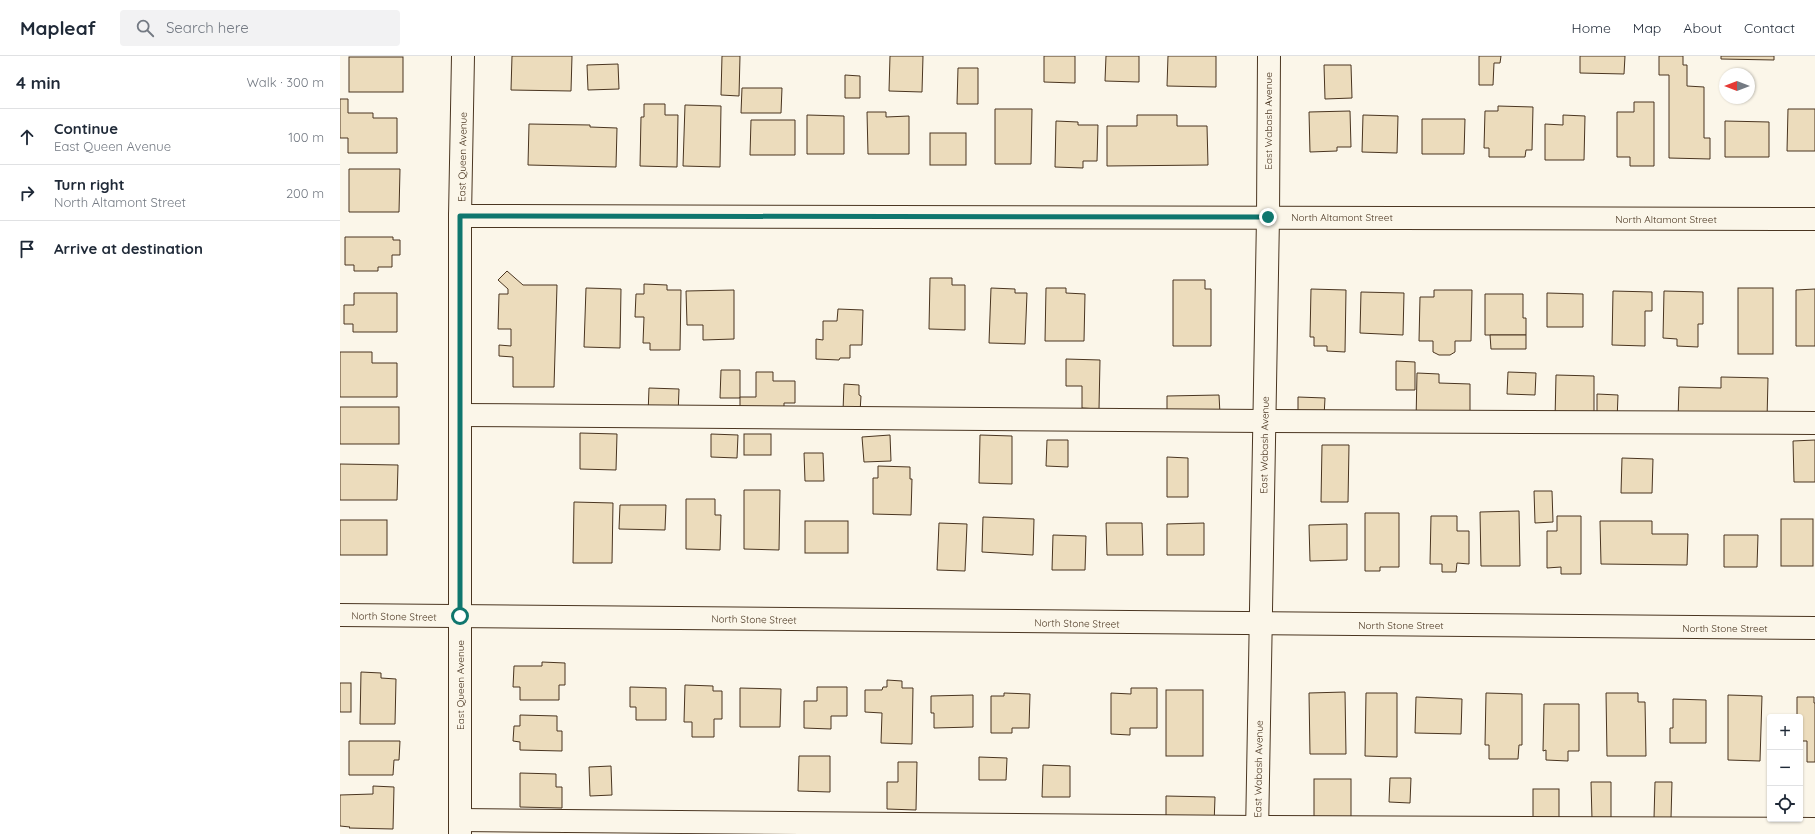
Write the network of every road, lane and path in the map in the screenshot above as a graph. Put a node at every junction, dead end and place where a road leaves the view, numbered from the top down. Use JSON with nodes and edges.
{"nodes":[{"id":1,"x":463,"y":56,"type":"edge"},
{"id":2,"x":1269,"y":56,"type":"edge"},
{"id":3,"x":460,"y":216,"type":"junction"},
{"id":4,"x":1268,"y":217,"type":"junction"},
{"id":5,"x":1815,"y":219,"type":"edge"},
{"id":6,"x":460,"y":415,"type":"junction"},
{"id":7,"x":1264,"y":422,"type":"junction"},
{"id":8,"x":1815,"y":423,"type":"edge"},
{"id":9,"x":340,"y":615,"type":"edge"},
{"id":10,"x":460,"y":616,"type":"junction"},
{"id":11,"x":1260,"y":624,"type":"junction"},
{"id":12,"x":1815,"y":628,"type":"edge"},
{"id":13,"x":460,"y":827,"type":"edge"},
{"id":14,"x":1815,"y":828,"type":"edge"},
{"id":15,"x":1257,"y":831,"type":"edge"}],
"edges":[{"from":1,"to":3,"type":"street","name":"East Queen Avenue"},
{"from":2,"to":4,"type":"street","name":"East Wabash Avenue"},
{"from":3,"to":4,"type":"street","name":"North Altamont Street"},
{"from":3,"to":6,"type":"street","name":"East Queen Avenue"},
{"from":4,"to":5,"type":"street","name":"North Altamont Street"},
{"from":4,"to":7,"type":"street","name":"East Wabash Avenue"},
{"from":6,"to":7,"type":"street"},
{"from":6,"to":10,"type":"street","name":"East Queen Avenue"},
{"from":7,"to":8,"type":"street"},
{"from":7,"to":11,"type":"street","name":"East Wabash Avenue"},
{"from":9,"to":10,"type":"street","name":"North Stone Street"},
{"from":10,"to":11,"type":"street","name":"North Stone Street"},
{"from":10,"to":13,"type":"street","name":"East Queen Avenue"},
{"from":11,"to":12,"type":"street","name":"North Stone Street"},
{"from":11,"to":15,"type":"street","name":"East Wabash Avenue"},
{"from":13,"to":15,"type":"street"},
{"from":14,"to":15,"type":"street"}]}
